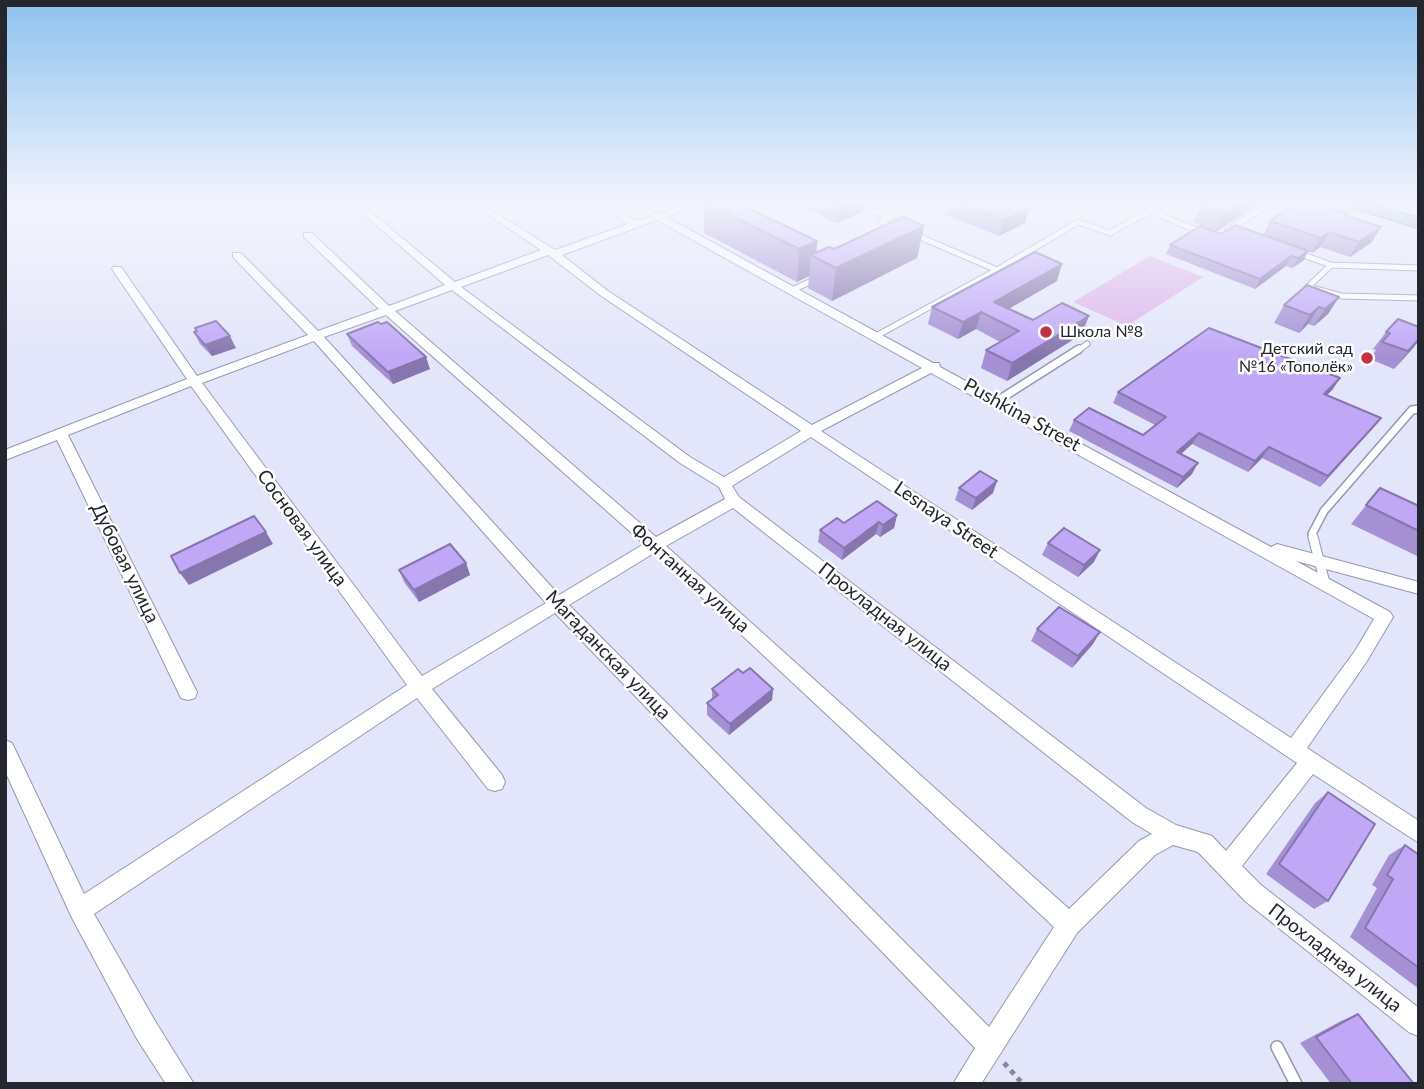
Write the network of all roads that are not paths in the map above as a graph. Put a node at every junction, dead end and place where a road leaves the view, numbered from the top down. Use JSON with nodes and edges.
{"nodes":[{"id":1,"x":237,"y":255,"type":"dead end"},
{"id":2,"x":329,"y":255,"type":"edge"},
{"id":3,"x":416,"y":255,"type":"edge"},
{"id":4,"x":543,"y":255,"type":"edge"},
{"id":5,"x":555,"y":255,"type":"edge"},
{"id":6,"x":728,"y":255,"type":"edge"},
{"id":7,"x":962,"y":255,"type":"edge"},
{"id":8,"x":1023,"y":255,"type":"edge"},
{"id":9,"x":1301,"y":255,"type":"edge"},
{"id":10,"x":1331,"y":265,"type":"junction"},
{"id":11,"x":117,"y":268,"type":"dead end"},
{"id":12,"x":1419,"y":268,"type":"edge"},
{"id":13,"x":998,"y":270,"type":"junction"},
{"id":14,"x":828,"y":273,"type":"edge"},
{"id":15,"x":452,"y":285,"type":"junction"},
{"id":16,"x":792,"y":290,"type":"junction"},
{"id":17,"x":1419,"y":298,"type":"edge"},
{"id":18,"x":386,"y":309,"type":"junction"},
{"id":19,"x":316,"y":336,"type":"junction"},
{"id":20,"x":876,"y":336,"type":"junction"},
{"id":21,"x":1087,"y":344,"type":"dead end"},
{"id":22,"x":934,"y":366,"type":"junction"},
{"id":23,"x":194,"y":381,"type":"junction"},
{"id":24,"x":997,"y":401,"type":"junction"},
{"id":25,"x":1419,"y":409,"type":"edge"},
{"id":26,"x":811,"y":431,"type":"junction"},
{"id":27,"x":61,"y":433,"type":"junction"},
{"id":28,"x":5,"y":455,"type":"edge"},
{"id":29,"x":724,"y":484,"type":"junction"},
{"id":30,"x":733,"y":501,"type":"junction"},
{"id":31,"x":655,"y":545,"type":"junction"},
{"id":32,"x":1258,"y":546,"type":"junction"},
{"id":33,"x":1318,"y":560,"type":"junction"},
{"id":34,"x":1325,"y":583,"type":"junction"},
{"id":35,"x":1419,"y":588,"type":"edge"},
{"id":36,"x":556,"y":603,"type":"junction"},
{"id":37,"x":419,"y":687,"type":"junction"},
{"id":38,"x":188,"y":692,"type":"dead end"},
{"id":39,"x":5,"y":749,"type":"edge"},
{"id":40,"x":1303,"y":756,"type":"junction"},
{"id":41,"x":495,"y":782,"type":"dead end"},
{"id":42,"x":1419,"y":833,"type":"edge"},
{"id":43,"x":1171,"y":834,"type":"junction"},
{"id":44,"x":1227,"y":867,"type":"junction"},
{"id":45,"x":80,"y":910,"type":"junction"},
{"id":46,"x":1069,"y":925,"type":"junction"},
{"id":47,"x":1419,"y":1024,"type":"edge"},
{"id":48,"x":989,"y":1045,"type":"junction"},
{"id":49,"x":1277,"y":1047,"type":"dead end"},
{"id":50,"x":181,"y":1084,"type":"edge"},
{"id":51,"x":966,"y":1084,"type":"edge"},
{"id":52,"x":1296,"y":1084,"type":"edge"}],
"edges":[{"from":1,"to":19,"type":"street","name":"Магаданская улица"},
{"from":2,"to":18,"type":"street","name":"Фонтанная улица"},
{"from":3,"to":15,"type":"street"},
{"from":4,"to":15,"type":"street"},
{"from":5,"to":26,"type":"street","name":"Lesnaya Street"},
{"from":6,"to":16,"type":"street","name":"Pushkina Street"},
{"from":7,"to":13,"type":"lane"},
{"from":8,"to":13,"type":"lane"},
{"from":9,"to":10,"type":"lane"},
{"from":10,"to":12,"type":"lane"},
{"from":10,"to":17,"type":"lane"},
{"from":11,"to":23,"type":"street","name":"Сосновая улица"},
{"from":13,"to":20,"type":"lane"},
{"from":14,"to":16,"type":"lane"},
{"from":15,"to":18,"type":"street"},
{"from":15,"to":29,"type":"street"},
{"from":16,"to":20,"type":"street","name":"Pushkina Street"},
{"from":18,"to":19,"type":"street"},
{"from":18,"to":31,"type":"street","name":"Фонтанная улица"},
{"from":19,"to":23,"type":"street"},
{"from":19,"to":36,"type":"street","name":"Магаданская улица"},
{"from":20,"to":22,"type":"street","name":"Pushkina Street"},
{"from":21,"to":24,"type":"lane"},
{"from":22,"to":24,"type":"street","name":"Pushkina Street"},
{"from":22,"to":26,"type":"street"},
{"from":23,"to":27,"type":"street"},
{"from":23,"to":37,"type":"street","name":"Сосновая улица"},
{"from":24,"to":32,"type":"street","name":"Pushkina Street"},
{"from":25,"to":33,"type":"lane"},
{"from":26,"to":29,"type":"street"},
{"from":26,"to":40,"type":"street","name":"Lesnaya Street"},
{"from":27,"to":28,"type":"street"},
{"from":27,"to":38,"type":"street","name":"Дубовая улица"},
{"from":29,"to":30,"type":"street","name":"Прохладная улица"},
{"from":30,"to":31,"type":"street"},
{"from":30,"to":43,"type":"street","name":"Прохладная улица"},
{"from":31,"to":36,"type":"street"},
{"from":31,"to":46,"type":"street","name":"Фонтанная улица"},
{"from":32,"to":33,"type":"street"},
{"from":32,"to":34,"type":"street","name":"Pushkina Street"},
{"from":33,"to":34,"type":"lane"},
{"from":33,"to":35,"type":"street"},
{"from":34,"to":40,"type":"street","name":"Pushkina Street"},
{"from":36,"to":37,"type":"street"},
{"from":36,"to":48,"type":"street","name":"Магаданская улица"},
{"from":37,"to":41,"type":"street","name":"Сосновая улица"},
{"from":37,"to":45,"type":"street"},
{"from":39,"to":45,"type":"street"},
{"from":40,"to":42,"type":"street","name":"Lesnaya Street"},
{"from":40,"to":44,"type":"street"},
{"from":43,"to":44,"type":"street","name":"Прохладная улица"},
{"from":43,"to":46,"type":"street"},
{"from":44,"to":47,"type":"street","name":"Прохладная улица"},
{"from":45,"to":50,"type":"street"},
{"from":46,"to":48,"type":"street"},
{"from":48,"to":51,"type":"street"},
{"from":49,"to":52,"type":"lane"}]}
